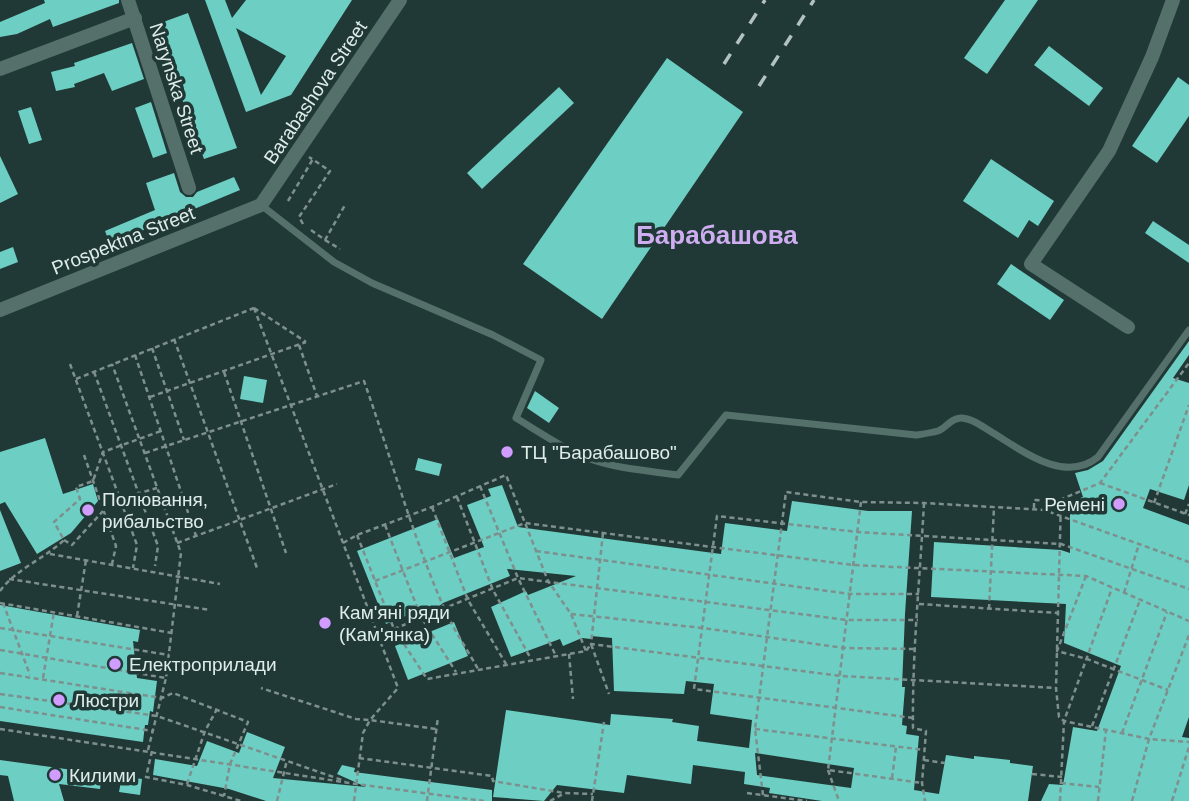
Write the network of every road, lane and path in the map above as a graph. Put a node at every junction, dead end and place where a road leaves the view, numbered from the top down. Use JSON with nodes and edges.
{"nodes":[{"id":1,"x":128,"y":0,"type":"edge"},
{"id":2,"x":400,"y":0,"type":"edge"},
{"id":3,"x":1173,"y":0,"type":"edge"},
{"id":4,"x":135,"y":18,"type":"junction"},
{"id":5,"x":0,"y":69,"type":"edge"},
{"id":6,"x":307,"y":156,"type":"dead end"},
{"id":7,"x":313,"y":159,"type":"junction"},
{"id":8,"x":189,"y":188,"type":"dead end"},
{"id":9,"x":288,"y":201,"type":"dead end"},
{"id":10,"x":261,"y":205,"type":"junction"},
{"id":11,"x":345,"y":205,"type":"dead end"},
{"id":12,"x":325,"y":240,"type":"junction"},
{"id":13,"x":340,"y":249,"type":"dead end"},
{"id":14,"x":254,"y":308,"type":"junction"},
{"id":15,"x":0,"y":310,"type":"edge"},
{"id":16,"x":1128,"y":327,"type":"dead end"},
{"id":17,"x":1189,"y":330,"type":"edge"},
{"id":18,"x":174,"y":339,"type":"junction"},
{"id":19,"x":299,"y":345,"type":"junction"},
{"id":20,"x":152,"y":348,"type":"junction"},
{"id":21,"x":135,"y":355,"type":"junction"},
{"id":22,"x":271,"y":355,"type":"junction"},
{"id":23,"x":1189,"y":363,"type":"edge"},
{"id":24,"x":70,"y":364,"type":"dead end"},
{"id":25,"x":112,"y":364,"type":"junction"},
{"id":26,"x":94,"y":372,"type":"junction"},
{"id":27,"x":224,"y":372,"type":"junction"},
{"id":28,"x":76,"y":379,"type":"junction"},
{"id":29,"x":190,"y":383,"type":"junction"},
{"id":30,"x":167,"y":391,"type":"junction"},
{"id":31,"x":317,"y":396,"type":"junction"},
{"id":32,"x":150,"y":397,"type":"junction"},
{"id":33,"x":290,"y":405,"type":"junction"},
{"id":34,"x":1189,"y":405,"type":"edge"},
{"id":35,"x":240,"y":422,"type":"junction"},
{"id":36,"x":161,"y":431,"type":"junction"},
{"id":37,"x":207,"y":432,"type":"junction"},
{"id":38,"x":139,"y":439,"type":"junction"},
{"id":39,"x":184,"y":440,"type":"junction"},
{"id":40,"x":121,"y":445,"type":"junction"},
{"id":41,"x":166,"y":446,"type":"junction"},
{"id":42,"x":103,"y":452,"type":"junction"},
{"id":43,"x":145,"y":453,"type":"junction"},
{"id":44,"x":84,"y":455,"type":"dead end"},
{"id":45,"x":93,"y":481,"type":"junction"},
{"id":46,"x":1100,"y":483,"type":"junction"},
{"id":47,"x":337,"y":484,"type":"dead end"},
{"id":48,"x":480,"y":485,"type":"junction"},
{"id":49,"x":157,"y":488,"type":"junction"},
{"id":50,"x":321,"y":490,"type":"junction"},
{"id":51,"x":139,"y":494,"type":"junction"},
{"id":52,"x":457,"y":497,"type":"junction"},
{"id":53,"x":120,"y":499,"type":"junction"},
{"id":54,"x":1061,"y":500,"type":"junction"},
{"id":55,"x":862,"y":502,"type":"junction"},
{"id":56,"x":924,"y":503,"type":"junction"},
{"id":57,"x":1154,"y":503,"type":"junction"},
{"id":58,"x":1189,"y":504,"type":"edge"},
{"id":59,"x":432,"y":507,"type":"junction"},
{"id":60,"x":270,"y":508,"type":"junction"},
{"id":61,"x":994,"y":508,"type":"junction"},
{"id":62,"x":1034,"y":509,"type":"junction"},
{"id":63,"x":103,"y":511,"type":"junction"},
{"id":64,"x":1187,"y":515,"type":"edge"},
{"id":65,"x":408,"y":516,"type":"junction"},
{"id":66,"x":1061,"y":517,"type":"junction"},
{"id":67,"x":239,"y":520,"type":"junction"},
{"id":68,"x":525,"y":523,"type":"junction"},
{"id":69,"x":782,"y":523,"type":"junction"},
{"id":70,"x":385,"y":525,"type":"junction"},
{"id":71,"x":498,"y":533,"type":"junction"},
{"id":72,"x":603,"y":533,"type":"junction"},
{"id":73,"x":858,"y":533,"type":"junction"},
{"id":74,"x":357,"y":535,"type":"junction"},
{"id":75,"x":923,"y":535,"type":"junction"},
{"id":76,"x":196,"y":536,"type":"junction"},
{"id":77,"x":64,"y":540,"type":"junction"},
{"id":78,"x":992,"y":540,"type":"junction"},
{"id":79,"x":475,"y":542,"type":"junction"},
{"id":80,"x":177,"y":543,"type":"junction"},
{"id":81,"x":343,"y":543,"type":"junction"},
{"id":82,"x":1060,"y":544,"type":"junction"},
{"id":83,"x":1139,"y":544,"type":"junction"},
{"id":84,"x":714,"y":547,"type":"junction"},
{"id":85,"x":536,"y":551,"type":"junction"},
{"id":86,"x":286,"y":553,"type":"dead end"},
{"id":87,"x":450,"y":553,"type":"junction"},
{"id":88,"x":50,"y":554,"type":"junction"},
{"id":89,"x":778,"y":555,"type":"junction"},
{"id":90,"x":86,"y":560,"type":"junction"},
{"id":91,"x":599,"y":561,"type":"junction"},
{"id":92,"x":427,"y":562,"type":"junction"},
{"id":93,"x":1189,"y":562,"type":"edge"},
{"id":94,"x":112,"y":565,"type":"junction"},
{"id":95,"x":853,"y":565,"type":"junction"},
{"id":96,"x":155,"y":566,"type":"dead end"},
{"id":97,"x":921,"y":566,"type":"junction"},
{"id":98,"x":133,"y":568,"type":"junction"},
{"id":99,"x":257,"y":568,"type":"dead end"},
{"id":100,"x":1131,"y":568,"type":"junction"},
{"id":101,"x":404,"y":569,"type":"junction"},
{"id":102,"x":990,"y":571,"type":"junction"},
{"id":103,"x":710,"y":574,"type":"junction"},
{"id":104,"x":1059,"y":575,"type":"junction"},
{"id":105,"x":179,"y":576,"type":"junction"},
{"id":106,"x":1086,"y":576,"type":"junction"},
{"id":107,"x":518,"y":578,"type":"junction"},
{"id":108,"x":8,"y":579,"type":"junction"},
{"id":109,"x":548,"y":580,"type":"junction"},
{"id":110,"x":375,"y":581,"type":"junction"},
{"id":111,"x":775,"y":583,"type":"junction"},
{"id":112,"x":220,"y":584,"type":"dead end"},
{"id":113,"x":596,"y":588,"type":"junction"},
{"id":114,"x":1112,"y":588,"type":"junction"},
{"id":115,"x":1189,"y":589,"type":"edge"},
{"id":116,"x":0,"y":590,"type":"edge"},
{"id":117,"x":493,"y":590,"type":"junction"},
{"id":118,"x":81,"y":591,"type":"junction"},
{"id":119,"x":850,"y":593,"type":"junction"},
{"id":120,"x":1124,"y":593,"type":"junction"},
{"id":121,"x":919,"y":594,"type":"junction"},
{"id":122,"x":468,"y":600,"type":"junction"},
{"id":123,"x":1140,"y":600,"type":"junction"},
{"id":124,"x":707,"y":601,"type":"junction"},
{"id":125,"x":1,"y":603,"type":"edge"},
{"id":126,"x":919,"y":604,"type":"junction"},
{"id":127,"x":175,"y":605,"type":"junction"},
{"id":128,"x":989,"y":609,"type":"junction"},
{"id":129,"x":210,"y":610,"type":"dead end"},
{"id":130,"x":444,"y":610,"type":"junction"},
{"id":131,"x":772,"y":610,"type":"junction"},
{"id":132,"x":54,"y":612,"type":"junction"},
{"id":133,"x":1167,"y":612,"type":"junction"},
{"id":134,"x":1058,"y":613,"type":"junction"},
{"id":135,"x":571,"y":614,"type":"junction"},
{"id":136,"x":593,"y":615,"type":"junction"},
{"id":137,"x":77,"y":616,"type":"junction"},
{"id":138,"x":421,"y":617,"type":"junction"},
{"id":139,"x":848,"y":620,"type":"junction"},
{"id":140,"x":918,"y":620,"type":"junction"},
{"id":141,"x":1189,"y":621,"type":"edge"},
{"id":142,"x":0,"y":628,"type":"edge"},
{"id":143,"x":703,"y":628,"type":"junction"},
{"id":144,"x":13,"y":629,"type":"junction"},
{"id":145,"x":394,"y":629,"type":"junction"},
{"id":146,"x":172,"y":633,"type":"junction"},
{"id":147,"x":50,"y":635,"type":"junction"},
{"id":148,"x":1189,"y":635,"type":"edge"},
{"id":149,"x":768,"y":637,"type":"junction"},
{"id":150,"x":591,"y":644,"type":"junction"},
{"id":151,"x":844,"y":648,"type":"junction"},
{"id":152,"x":915,"y":649,"type":"junction"},
{"id":153,"x":0,"y":650,"type":"edge"},
{"id":154,"x":1057,"y":650,"type":"junction"},
{"id":155,"x":586,"y":651,"type":"junction"},
{"id":156,"x":22,"y":654,"type":"junction"},
{"id":157,"x":169,"y":654,"type":"junction"},
{"id":158,"x":569,"y":654,"type":"junction"},
{"id":159,"x":556,"y":656,"type":"junction"},
{"id":160,"x":46,"y":657,"type":"junction"},
{"id":161,"x":699,"y":657,"type":"junction"},
{"id":162,"x":531,"y":659,"type":"junction"},
{"id":163,"x":1087,"y":659,"type":"junction"},
{"id":164,"x":506,"y":664,"type":"junction"},
{"id":165,"x":765,"y":666,"type":"junction"},
{"id":166,"x":478,"y":669,"type":"junction"},
{"id":167,"x":1114,"y":669,"type":"junction"},
{"id":168,"x":0,"y":673,"type":"edge"},
{"id":169,"x":457,"y":673,"type":"junction"},
{"id":170,"x":841,"y":676,"type":"junction"},
{"id":171,"x":31,"y":677,"type":"junction"},
{"id":172,"x":43,"y":678,"type":"junction"},
{"id":173,"x":166,"y":678,"type":"junction"},
{"id":174,"x":913,"y":679,"type":"junction"},
{"id":175,"x":1141,"y":680,"type":"junction"},
{"id":176,"x":261,"y":688,"type":"dead end"},
{"id":177,"x":1056,"y":688,"type":"junction"},
{"id":178,"x":1168,"y":690,"type":"junction"},
{"id":179,"x":0,"y":694,"type":"edge"},
{"id":180,"x":609,"y":694,"type":"dead end"},
{"id":181,"x":162,"y":698,"type":"junction"},
{"id":182,"x":573,"y":699,"type":"dead end"},
{"id":183,"x":760,"y":699,"type":"junction"},
{"id":184,"x":0,"y":707,"type":"edge"},
{"id":185,"x":217,"y":709,"type":"junction"},
{"id":186,"x":836,"y":709,"type":"junction"},
{"id":187,"x":157,"y":716,"type":"junction"},
{"id":188,"x":438,"y":717,"type":"dead end"},
{"id":189,"x":913,"y":718,"type":"junction"},
{"id":190,"x":370,"y":720,"type":"junction"},
{"id":191,"x":1064,"y":721,"type":"junction"},
{"id":192,"x":604,"y":722,"type":"dead end"},
{"id":193,"x":1093,"y":726,"type":"junction"},
{"id":194,"x":0,"y":729,"type":"edge"},
{"id":195,"x":436,"y":729,"type":"junction"},
{"id":196,"x":755,"y":729,"type":"junction"},
{"id":197,"x":1106,"y":730,"type":"junction"},
{"id":198,"x":153,"y":731,"type":"junction"},
{"id":199,"x":205,"y":731,"type":"junction"},
{"id":200,"x":1122,"y":733,"type":"junction"},
{"id":201,"x":832,"y":739,"type":"junction"},
{"id":202,"x":1149,"y":740,"type":"junction"},
{"id":203,"x":1189,"y":742,"type":"edge"},
{"id":204,"x":239,"y":743,"type":"junction"},
{"id":205,"x":896,"y":747,"type":"junction"},
{"id":206,"x":1189,"y":747,"type":"edge"},
{"id":207,"x":925,"y":750,"type":"junction"},
{"id":208,"x":150,"y":751,"type":"junction"},
{"id":209,"x":195,"y":758,"type":"junction"},
{"id":210,"x":359,"y":758,"type":"junction"},
{"id":211,"x":287,"y":760,"type":"junction"},
{"id":212,"x":924,"y":760,"type":"junction"},
{"id":213,"x":945,"y":763,"type":"dead end"},
{"id":214,"x":230,"y":764,"type":"junction"},
{"id":215,"x":431,"y":767,"type":"junction"},
{"id":216,"x":828,"y":770,"type":"junction"},
{"id":217,"x":283,"y":772,"type":"junction"},
{"id":218,"x":1032,"y":774,"type":"dead end"},
{"id":219,"x":1062,"y":778,"type":"junction"},
{"id":220,"x":892,"y":779,"type":"junction"},
{"id":221,"x":351,"y":783,"type":"junction"},
{"id":222,"x":922,"y":783,"type":"junction"},
{"id":223,"x":1061,"y":783,"type":"junction"},
{"id":224,"x":356,"y":784,"type":"junction"},
{"id":225,"x":187,"y":785,"type":"junction"},
{"id":226,"x":1100,"y":787,"type":"junction"},
{"id":227,"x":428,"y":793,"type":"junction"},
{"id":228,"x":564,"y":793,"type":"junction"},
{"id":229,"x":747,"y":793,"type":"dead end"},
{"id":230,"x":593,"y":794,"type":"junction"},
{"id":231,"x":763,"y":795,"type":"junction"},
{"id":232,"x":224,"y":796,"type":"junction"},
{"id":233,"x":241,"y":801,"type":"edge"},
{"id":234,"x":277,"y":801,"type":"edge"},
{"id":235,"x":354,"y":801,"type":"edge"},
{"id":236,"x":427,"y":801,"type":"edge"},
{"id":237,"x":484,"y":801,"type":"edge"},
{"id":238,"x":550,"y":801,"type":"edge"},
{"id":239,"x":592,"y":801,"type":"edge"},
{"id":240,"x":807,"y":801,"type":"edge"},
{"id":241,"x":839,"y":801,"type":"edge"},
{"id":242,"x":925,"y":801,"type":"edge"},
{"id":243,"x":1060,"y":801,"type":"edge"},
{"id":244,"x":1098,"y":801,"type":"edge"},
{"id":245,"x":1132,"y":801,"type":"edge"},
{"id":246,"x":1172,"y":801,"type":"edge"}],
"edges":[{"from":1,"to":4,"type":"street","name":"Narynska Street"},
{"from":2,"to":10,"type":"street","name":"Barabashova Street"},
{"from":3,"to":16,"type":"street"},
{"from":4,"to":5,"type":"street"},
{"from":4,"to":8,"type":"street","name":"Narynska Street"},
{"from":6,"to":7,"type":"path"},
{"from":7,"to":9,"type":"path"},
{"from":7,"to":12,"type":"path"},
{"from":10,"to":15,"type":"street","name":"Prospektna Street"},
{"from":10,"to":17,"type":"lane"},
{"from":11,"to":12,"type":"path"},
{"from":12,"to":13,"type":"path"},
{"from":14,"to":18,"type":"path"},
{"from":14,"to":19,"type":"path"},
{"from":14,"to":22,"type":"path"},
{"from":18,"to":20,"type":"path"},
{"from":18,"to":29,"type":"path"},
{"from":19,"to":22,"type":"path"},
{"from":19,"to":31,"type":"path"},
{"from":20,"to":21,"type":"path"},
{"from":20,"to":30,"type":"path"},
{"from":21,"to":25,"type":"path"},
{"from":21,"to":32,"type":"path"},
{"from":22,"to":27,"type":"path"},
{"from":22,"to":33,"type":"path"},
{"from":23,"to":46,"type":"path"},
{"from":24,"to":28,"type":"path"},
{"from":25,"to":26,"type":"path"},
{"from":25,"to":38,"type":"path"},
{"from":26,"to":28,"type":"path"},
{"from":26,"to":40,"type":"path"},
{"from":27,"to":29,"type":"path"},
{"from":27,"to":35,"type":"path"},
{"from":28,"to":42,"type":"path"},
{"from":29,"to":30,"type":"path"},
{"from":29,"to":37,"type":"path"},
{"from":30,"to":32,"type":"path"},
{"from":30,"to":39,"type":"path"},
{"from":31,"to":33,"type":"path"},
{"from":31,"to":65,"type":"path"},
{"from":32,"to":36,"type":"path"},
{"from":33,"to":35,"type":"path"},
{"from":33,"to":50,"type":"path"},
{"from":34,"to":57,"type":"path"},
{"from":35,"to":37,"type":"path"},
{"from":35,"to":60,"type":"path"},
{"from":36,"to":38,"type":"path"},
{"from":36,"to":41,"type":"path"},
{"from":37,"to":39,"type":"path"},
{"from":37,"to":67,"type":"path"},
{"from":38,"to":40,"type":"path"},
{"from":38,"to":43,"type":"path"},
{"from":39,"to":41,"type":"path"},
{"from":40,"to":42,"type":"path"},
{"from":40,"to":51,"type":"path"},
{"from":41,"to":43,"type":"path"},
{"from":41,"to":76,"type":"path"},
{"from":42,"to":45,"type":"path"},
{"from":42,"to":53,"type":"path"},
{"from":43,"to":49,"type":"path"},
{"from":44,"to":45,"type":"path"},
{"from":45,"to":63,"type":"path"},
{"from":45,"to":77,"type":"path"},
{"from":46,"to":54,"type":"path"},
{"from":46,"to":57,"type":"path"},
{"from":47,"to":50,"type":"path"},
{"from":48,"to":52,"type":"path"},
{"from":48,"to":68,"type":"path"},
{"from":48,"to":71,"type":"path"},
{"from":49,"to":51,"type":"path"},
{"from":49,"to":80,"type":"path"},
{"from":50,"to":60,"type":"path"},
{"from":50,"to":81,"type":"path"},
{"from":51,"to":53,"type":"path"},
{"from":51,"to":96,"type":"path"},
{"from":52,"to":59,"type":"path"},
{"from":52,"to":79,"type":"path"},
{"from":53,"to":98,"type":"path"},
{"from":54,"to":62,"type":"path"},
{"from":54,"to":66,"type":"path"},
{"from":55,"to":56,"type":"path"},
{"from":55,"to":69,"type":"path"},
{"from":55,"to":73,"type":"path"},
{"from":56,"to":61,"type":"path"},
{"from":56,"to":75,"type":"path"},
{"from":57,"to":64,"type":"path"},
{"from":58,"to":64,"type":"path"},
{"from":59,"to":65,"type":"path"},
{"from":59,"to":87,"type":"path"},
{"from":60,"to":67,"type":"path"},
{"from":60,"to":86,"type":"path"},
{"from":61,"to":62,"type":"path"},
{"from":61,"to":78,"type":"path"},
{"from":62,"to":66,"type":"path"},
{"from":63,"to":77,"type":"path"},
{"from":63,"to":94,"type":"path"},
{"from":65,"to":70,"type":"path"},
{"from":65,"to":92,"type":"path"},
{"from":66,"to":82,"type":"path"},
{"from":66,"to":83,"type":"path"},
{"from":67,"to":76,"type":"path"},
{"from":67,"to":99,"type":"path"},
{"from":68,"to":71,"type":"path"},
{"from":68,"to":72,"type":"path"},
{"from":68,"to":85,"type":"path"},
{"from":69,"to":73,"type":"path"},
{"from":69,"to":84,"type":"path"},
{"from":69,"to":89,"type":"path"},
{"from":70,"to":74,"type":"path"},
{"from":70,"to":101,"type":"path"},
{"from":71,"to":79,"type":"path"},
{"from":71,"to":107,"type":"path"},
{"from":72,"to":84,"type":"path"},
{"from":72,"to":91,"type":"path"},
{"from":73,"to":75,"type":"path"},
{"from":73,"to":95,"type":"path"},
{"from":74,"to":81,"type":"path"},
{"from":74,"to":110,"type":"path"},
{"from":75,"to":78,"type":"path"},
{"from":75,"to":97,"type":"path"},
{"from":76,"to":80,"type":"path"},
{"from":77,"to":88,"type":"path"},
{"from":78,"to":82,"type":"path"},
{"from":78,"to":102,"type":"path"},
{"from":79,"to":87,"type":"path"},
{"from":79,"to":117,"type":"path"},
{"from":80,"to":105,"type":"path"},
{"from":81,"to":190,"type":"path"},
{"from":82,"to":100,"type":"path"},
{"from":82,"to":104,"type":"path"},
{"from":83,"to":93,"type":"path"},
{"from":83,"to":100,"type":"path"},
{"from":84,"to":89,"type":"path"},
{"from":84,"to":103,"type":"path"},
{"from":85,"to":91,"type":"path"},
{"from":85,"to":109,"type":"path"},
{"from":87,"to":92,"type":"path"},
{"from":87,"to":122,"type":"path"},
{"from":88,"to":90,"type":"path"},
{"from":88,"to":108,"type":"path"},
{"from":89,"to":95,"type":"path"},
{"from":89,"to":111,"type":"path"},
{"from":90,"to":94,"type":"path"},
{"from":90,"to":118,"type":"path"},
{"from":91,"to":103,"type":"path"},
{"from":91,"to":113,"type":"path"},
{"from":92,"to":101,"type":"path"},
{"from":92,"to":130,"type":"path"},
{"from":94,"to":98,"type":"path"},
{"from":95,"to":97,"type":"path"},
{"from":95,"to":119,"type":"path"},
{"from":97,"to":102,"type":"path"},
{"from":97,"to":121,"type":"path"},
{"from":98,"to":105,"type":"path"},
{"from":100,"to":115,"type":"path"},
{"from":100,"to":120,"type":"path"},
{"from":101,"to":110,"type":"path"},
{"from":101,"to":138,"type":"path"},
{"from":102,"to":104,"type":"path"},
{"from":102,"to":128,"type":"path"},
{"from":103,"to":111,"type":"path"},
{"from":103,"to":124,"type":"path"},
{"from":104,"to":106,"type":"path"},
{"from":104,"to":134,"type":"path"},
{"from":105,"to":112,"type":"path"},
{"from":105,"to":127,"type":"path"},
{"from":106,"to":114,"type":"path"},
{"from":106,"to":154,"type":"path"},
{"from":107,"to":109,"type":"path"},
{"from":107,"to":117,"type":"path"},
{"from":107,"to":159,"type":"path"},
{"from":108,"to":116,"type":"path"},
{"from":108,"to":118,"type":"path"},
{"from":109,"to":113,"type":"path"},
{"from":109,"to":135,"type":"path"},
{"from":110,"to":145,"type":"path"},
{"from":111,"to":119,"type":"path"},
{"from":111,"to":131,"type":"path"},
{"from":113,"to":124,"type":"path"},
{"from":113,"to":136,"type":"path"},
{"from":114,"to":120,"type":"path"},
{"from":114,"to":163,"type":"path"},
{"from":117,"to":122,"type":"path"},
{"from":117,"to":162,"type":"path"},
{"from":118,"to":127,"type":"path"},
{"from":118,"to":137,"type":"path"},
{"from":119,"to":121,"type":"path"},
{"from":119,"to":139,"type":"path"},
{"from":120,"to":123,"type":"path"},
{"from":121,"to":126,"type":"path"},
{"from":122,"to":130,"type":"path"},
{"from":122,"to":164,"type":"path"},
{"from":123,"to":133,"type":"path"},
{"from":123,"to":167,"type":"path"},
{"from":124,"to":131,"type":"path"},
{"from":124,"to":143,"type":"path"},
{"from":125,"to":132,"type":"path"},
{"from":125,"to":144,"type":"path"},
{"from":126,"to":128,"type":"path"},
{"from":126,"to":140,"type":"path"},
{"from":127,"to":129,"type":"path"},
{"from":127,"to":146,"type":"path"},
{"from":128,"to":134,"type":"path"},
{"from":130,"to":138,"type":"path"},
{"from":130,"to":166,"type":"path"},
{"from":131,"to":139,"type":"path"},
{"from":131,"to":149,"type":"path"},
{"from":132,"to":137,"type":"path"},
{"from":132,"to":147,"type":"path"},
{"from":133,"to":141,"type":"path"},
{"from":133,"to":175,"type":"path"},
{"from":134,"to":154,"type":"path"},
{"from":135,"to":136,"type":"path"},
{"from":135,"to":155,"type":"path"},
{"from":136,"to":143,"type":"path"},
{"from":136,"to":150,"type":"path"},
{"from":137,"to":146,"type":"path"},
{"from":138,"to":145,"type":"path"},
{"from":138,"to":169,"type":"path"},
{"from":139,"to":140,"type":"path"},
{"from":139,"to":151,"type":"path"},
{"from":140,"to":152,"type":"path"},
{"from":142,"to":144,"type":"path"},
{"from":143,"to":149,"type":"path"},
{"from":143,"to":161,"type":"path"},
{"from":144,"to":147,"type":"path"},
{"from":144,"to":156,"type":"path"},
{"from":145,"to":169,"type":"path"},
{"from":146,"to":157,"type":"path"},
{"from":147,"to":157,"type":"path"},
{"from":147,"to":160,"type":"path"},
{"from":148,"to":178,"type":"path"},
{"from":149,"to":151,"type":"path"},
{"from":149,"to":165,"type":"path"},
{"from":150,"to":155,"type":"path"},
{"from":150,"to":161,"type":"path"},
{"from":150,"to":180,"type":"path"},
{"from":151,"to":152,"type":"path"},
{"from":151,"to":170,"type":"path"},
{"from":152,"to":174,"type":"path"},
{"from":153,"to":156,"type":"path"},
{"from":154,"to":163,"type":"path"},
{"from":154,"to":177,"type":"path"},
{"from":155,"to":158,"type":"path"},
{"from":156,"to":160,"type":"path"},
{"from":156,"to":171,"type":"path"},
{"from":157,"to":173,"type":"path"},
{"from":158,"to":159,"type":"path"},
{"from":158,"to":182,"type":"path"},
{"from":159,"to":162,"type":"path"},
{"from":160,"to":172,"type":"path"},
{"from":160,"to":173,"type":"path"},
{"from":161,"to":165,"type":"path"},
{"from":161,"to":183,"type":"path"},
{"from":162,"to":164,"type":"path"},
{"from":163,"to":167,"type":"path"},
{"from":163,"to":191,"type":"path"},
{"from":164,"to":166,"type":"path"},
{"from":165,"to":170,"type":"path"},
{"from":165,"to":183,"type":"path"},
{"from":166,"to":169,"type":"path"},
{"from":167,"to":175,"type":"path"},
{"from":167,"to":193,"type":"path"},
{"from":168,"to":171,"type":"path"},
{"from":170,"to":174,"type":"path"},
{"from":170,"to":186,"type":"path"},
{"from":171,"to":172,"type":"path"},
{"from":172,"to":181,"type":"path"},
{"from":173,"to":181,"type":"path"},
{"from":174,"to":177,"type":"path"},
{"from":174,"to":189,"type":"path"},
{"from":175,"to":178,"type":"path"},
{"from":175,"to":200,"type":"path"},
{"from":176,"to":190,"type":"path"},
{"from":177,"to":191,"type":"path"},
{"from":178,"to":202,"type":"path"},
{"from":179,"to":187,"type":"path"},
{"from":181,"to":185,"type":"path"},
{"from":181,"to":187,"type":"path"},
{"from":183,"to":186,"type":"path"},
{"from":183,"to":196,"type":"path"},
{"from":184,"to":198,"type":"path"},
{"from":185,"to":199,"type":"path"},
{"from":185,"to":204,"type":"path"},
{"from":186,"to":189,"type":"path"},
{"from":186,"to":201,"type":"path"},
{"from":187,"to":198,"type":"path"},
{"from":187,"to":199,"type":"path"},
{"from":188,"to":195,"type":"path"},
{"from":189,"to":207,"type":"path"},
{"from":190,"to":195,"type":"path"},
{"from":190,"to":210,"type":"path"},
{"from":191,"to":193,"type":"path"},
{"from":191,"to":219,"type":"path"},
{"from":192,"to":230,"type":"path"},
{"from":193,"to":197,"type":"path"},
{"from":194,"to":208,"type":"path"},
{"from":195,"to":215,"type":"path"},
{"from":196,"to":201,"type":"path"},
{"from":196,"to":231,"type":"path"},
{"from":197,"to":200,"type":"path"},
{"from":197,"to":226,"type":"path"},
{"from":198,"to":208,"type":"path"},
{"from":199,"to":204,"type":"path"},
{"from":199,"to":209,"type":"path"},
{"from":200,"to":202,"type":"path"},
{"from":201,"to":205,"type":"path"},
{"from":201,"to":216,"type":"path"},
{"from":202,"to":203,"type":"path"},
{"from":202,"to":245,"type":"path"},
{"from":204,"to":211,"type":"path"},
{"from":204,"to":214,"type":"path"},
{"from":205,"to":207,"type":"path"},
{"from":205,"to":220,"type":"path"},
{"from":206,"to":246,"type":"path"},
{"from":207,"to":212,"type":"path"},
{"from":208,"to":209,"type":"path"},
{"from":208,"to":225,"type":"path"},
{"from":209,"to":214,"type":"path"},
{"from":209,"to":225,"type":"path"},
{"from":210,"to":215,"type":"path"},
{"from":210,"to":224,"type":"path"},
{"from":211,"to":217,"type":"path"},
{"from":211,"to":221,"type":"path"},
{"from":212,"to":213,"type":"path"},
{"from":212,"to":222,"type":"path"},
{"from":214,"to":217,"type":"path"},
{"from":214,"to":232,"type":"path"},
{"from":215,"to":227,"type":"path"},
{"from":215,"to":228,"type":"path"},
{"from":216,"to":220,"type":"path"},
{"from":216,"to":241,"type":"path"},
{"from":217,"to":221,"type":"path"},
{"from":217,"to":234,"type":"path"},
{"from":218,"to":219,"type":"path"},
{"from":219,"to":223,"type":"path"},
{"from":220,"to":222,"type":"path"},
{"from":221,"to":224,"type":"path"},
{"from":222,"to":242,"type":"path"},
{"from":223,"to":226,"type":"path"},
{"from":223,"to":243,"type":"path"},
{"from":224,"to":227,"type":"path"},
{"from":224,"to":235,"type":"path"},
{"from":225,"to":232,"type":"path"},
{"from":226,"to":244,"type":"path"},
{"from":227,"to":236,"type":"path"},
{"from":227,"to":237,"type":"path"},
{"from":228,"to":230,"type":"path"},
{"from":228,"to":238,"type":"path"},
{"from":229,"to":231,"type":"path"},
{"from":230,"to":239,"type":"path"},
{"from":231,"to":240,"type":"path"},
{"from":232,"to":233,"type":"path"}]}
